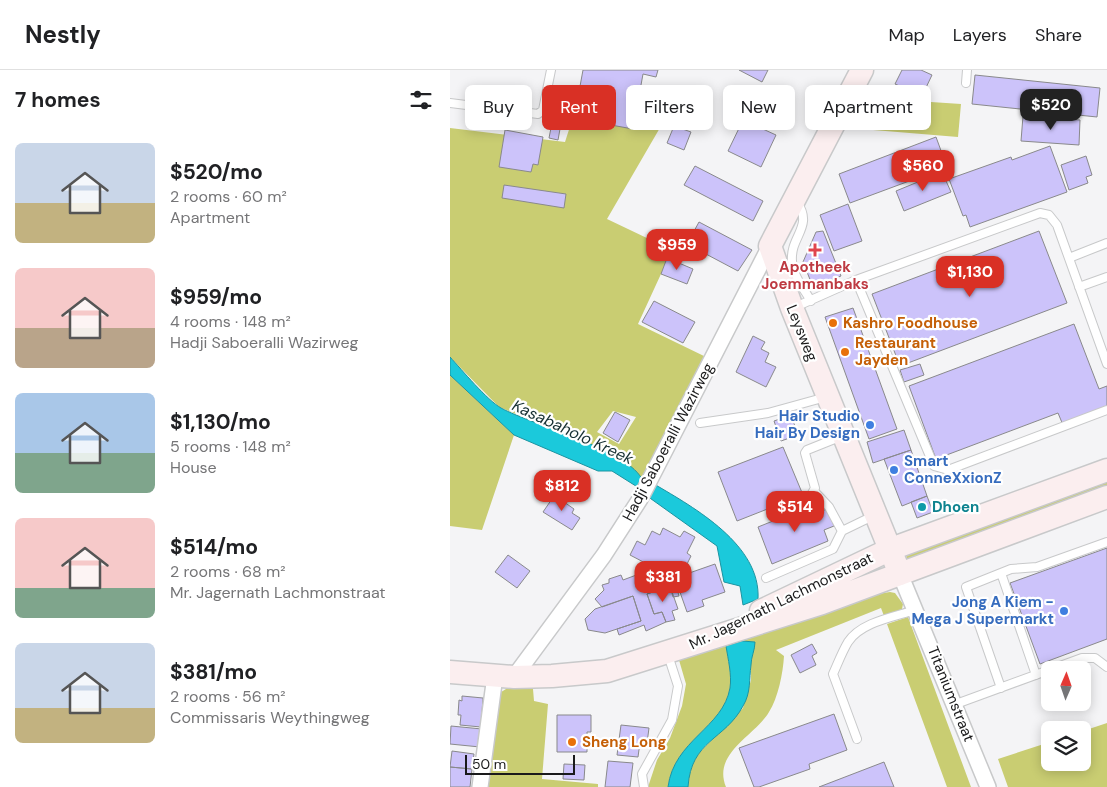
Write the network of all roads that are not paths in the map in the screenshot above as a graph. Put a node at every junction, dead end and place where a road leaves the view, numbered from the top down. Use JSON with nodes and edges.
{"nodes":[{"id":1,"x":551,"y":70,"type":"edge"},
{"id":2,"x":862,"y":70,"type":"edge"},
{"id":3,"x":967,"y":70,"type":"edge"},
{"id":4,"x":966,"y":83,"type":"dead end"},
{"id":5,"x":450,"y":103,"type":"edge"},
{"id":6,"x":795,"y":198,"type":"junction"},
{"id":7,"x":1107,"y":243,"type":"edge"},
{"id":8,"x":770,"y":246,"type":"junction"},
{"id":9,"x":1069,"y":258,"type":"junction"},
{"id":10,"x":1107,"y":277,"type":"edge"},
{"id":11,"x":856,"y":280,"type":"junction"},
{"id":12,"x":1079,"y":287,"type":"junction"},
{"id":13,"x":801,"y":305,"type":"junction"},
{"id":14,"x":1107,"y":364,"type":"edge"},
{"id":15,"x":828,"y":396,"type":"junction"},
{"id":16,"x":1107,"y":410,"type":"edge"},
{"id":17,"x":700,"y":423,"type":"dead end"},
{"id":18,"x":844,"y":436,"type":"junction"},
{"id":19,"x":1107,"y":470,"type":"edge"},
{"id":20,"x":814,"y":491,"type":"junction"},
{"id":21,"x":1106,"y":502,"type":"edge"},
{"id":22,"x":786,"y":507,"type":"dead end"},
{"id":23,"x":877,"y":514,"type":"junction"},
{"id":24,"x":842,"y":531,"type":"junction"},
{"id":25,"x":1107,"y":542,"type":"edge"},
{"id":26,"x":891,"y":548,"type":"junction"},
{"id":27,"x":1001,"y":573,"type":"junction"},
{"id":28,"x":900,"y":574,"type":"junction"},
{"id":29,"x":766,"y":578,"type":"dead end"},
{"id":30,"x":916,"y":610,"type":"junction"},
{"id":31,"x":674,"y":651,"type":"junction"},
{"id":32,"x":1107,"y":667,"type":"edge"},
{"id":33,"x":450,"y":672,"type":"edge"},
{"id":34,"x":1036,"y":675,"type":"junction"},
{"id":35,"x":504,"y":676,"type":"junction"},
{"id":36,"x":1001,"y":688,"type":"junction"},
{"id":37,"x":956,"y":704,"type":"junction"},
{"id":38,"x":857,"y":739,"type":"dead end"},
{"id":39,"x":480,"y":787,"type":"edge"},
{"id":40,"x":644,"y":787,"type":"edge"},
{"id":41,"x":988,"y":787,"type":"edge"}],
"edges":[{"from":1,"to":5,"type":"lane"},
{"from":2,"to":6,"type":"main road"},
{"from":3,"to":4,"type":"lane"},
{"from":6,"to":8,"type":"main road"},
{"from":6,"to":13,"type":"lane"},
{"from":7,"to":9,"type":"lane"},
{"from":8,"to":13,"type":"main road","name":"Leysweg"},
{"from":8,"to":35,"type":"street","name":"Hadji Saboeralli Wazirweg"},
{"from":9,"to":11,"type":"lane"},
{"from":9,"to":12,"type":"lane"},
{"from":10,"to":12,"type":"lane"},
{"from":11,"to":13,"type":"lane"},
{"from":11,"to":16,"type":"lane"},
{"from":12,"to":14,"type":"lane"},
{"from":13,"to":15,"type":"main road","name":"Leysweg"},
{"from":15,"to":17,"type":"lane"},
{"from":15,"to":18,"type":"main road","name":"Leysweg"},
{"from":18,"to":20,"type":"lane"},
{"from":18,"to":23,"type":"main road","name":"Leysweg"},
{"from":19,"to":26,"type":"main road","name":"Mr. Jagernath Lachmonstraat"},
{"from":20,"to":22,"type":"lane"},
{"from":20,"to":24,"type":"lane"},
{"from":21,"to":28,"type":"main road","name":"Mr. Jagernath Lachmonstraat"},
{"from":23,"to":24,"type":"lane"},
{"from":23,"to":26,"type":"main road","name":"Leysweg"},
{"from":24,"to":29,"type":"lane"},
{"from":25,"to":27,"type":"lane"},
{"from":26,"to":28,"type":"main road","name":"Leysweg"},
{"from":26,"to":31,"type":"main road","name":"Mr. Jagernath Lachmonstraat"},
{"from":27,"to":34,"type":"lane"},
{"from":27,"to":36,"type":"lane"},
{"from":28,"to":30,"type":"street","name":"Titaniumstraat"},
{"from":28,"to":31,"type":"main road","name":"Mr. Jagernath Lachmonstraat"},
{"from":30,"to":37,"type":"street","name":"Titaniumstraat"},
{"from":30,"to":38,"type":"lane"},
{"from":31,"to":35,"type":"main road"},
{"from":31,"to":40,"type":"lane"},
{"from":32,"to":34,"type":"lane"},
{"from":33,"to":35,"type":"main road"},
{"from":34,"to":36,"type":"lane"},
{"from":35,"to":39,"type":"street"},
{"from":36,"to":37,"type":"lane"},
{"from":37,"to":41,"type":"street","name":"Titaniumstraat"}]}
